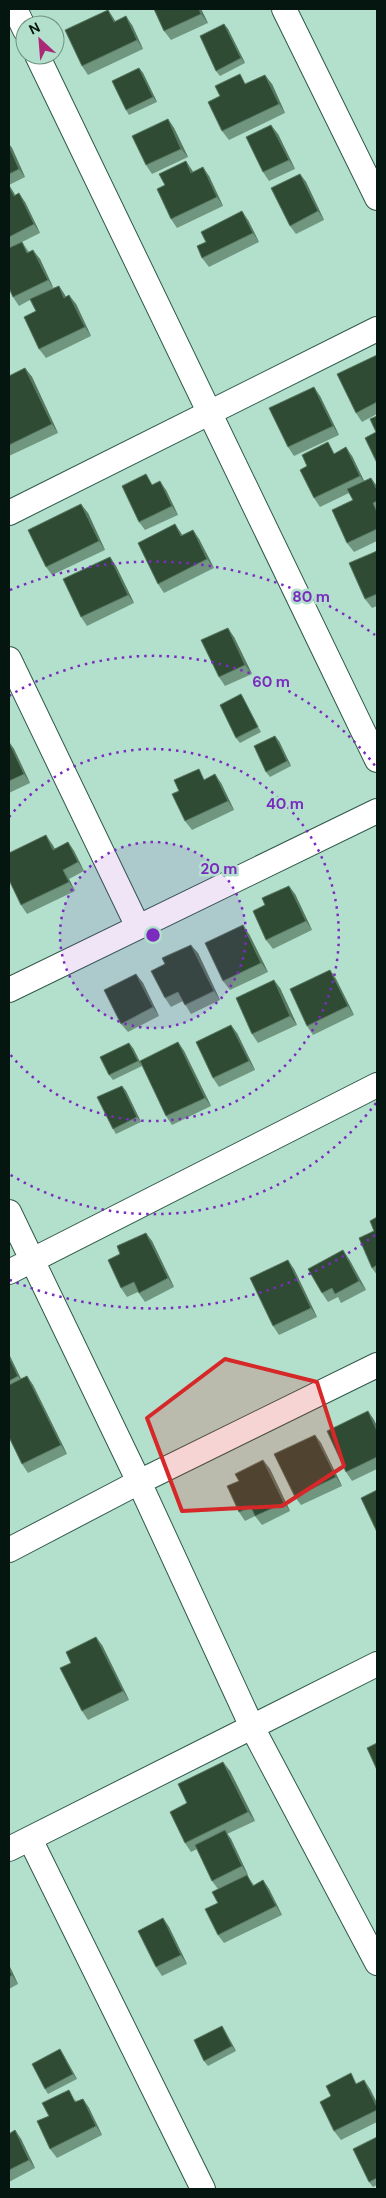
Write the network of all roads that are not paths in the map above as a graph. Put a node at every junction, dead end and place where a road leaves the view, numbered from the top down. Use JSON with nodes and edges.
{"nodes":[{"id":1,"x":284,"y":9,"type":"edge"},
{"id":2,"x":42,"y":65,"type":"edge"},
{"id":3,"x":377,"y":198,"type":"edge"},
{"id":4,"x":377,"y":329,"type":"edge"},
{"id":5,"x":210,"y":413,"type":"junction"},
{"id":6,"x":9,"y":513,"type":"edge"},
{"id":7,"x":9,"y":660,"type":"edge"},
{"id":8,"x":377,"y":760,"type":"edge"},
{"id":9,"x":377,"y":811,"type":"edge"},
{"id":10,"x":138,"y":927,"type":"junction"},
{"id":11,"x":9,"y":990,"type":"edge"},
{"id":12,"x":377,"y":1086,"type":"edge"},
{"id":13,"x":9,"y":1212,"type":"edge"},
{"id":14,"x":32,"y":1260,"type":"junction"},
{"id":15,"x":9,"y":1272,"type":"edge"},
{"id":16,"x":377,"y":1365,"type":"edge"},
{"id":17,"x":139,"y":1482,"type":"junction"},
{"id":18,"x":9,"y":1550,"type":"edge"},
{"id":19,"x":377,"y":1664,"type":"edge"},
{"id":20,"x":252,"y":1727,"type":"junction"},
{"id":21,"x":30,"y":1838,"type":"junction"},
{"id":22,"x":9,"y":1849,"type":"edge"},
{"id":23,"x":377,"y":1963,"type":"edge"},
{"id":24,"x":203,"y":2189,"type":"edge"}],
"edges":[{"from":1,"to":3,"type":"street"},
{"from":2,"to":5,"type":"street"},
{"from":4,"to":5,"type":"street"},
{"from":5,"to":6,"type":"street"},
{"from":5,"to":8,"type":"street"},
{"from":7,"to":10,"type":"street"},
{"from":9,"to":10,"type":"street"},
{"from":10,"to":11,"type":"street"},
{"from":12,"to":14,"type":"street"},
{"from":13,"to":14,"type":"street"},
{"from":14,"to":15,"type":"street"},
{"from":14,"to":17,"type":"street"},
{"from":16,"to":17,"type":"street"},
{"from":17,"to":18,"type":"street"},
{"from":17,"to":20,"type":"street"},
{"from":19,"to":20,"type":"street"},
{"from":20,"to":21,"type":"street"},
{"from":20,"to":23,"type":"street"},
{"from":21,"to":22,"type":"street"},
{"from":21,"to":24,"type":"street"}]}
